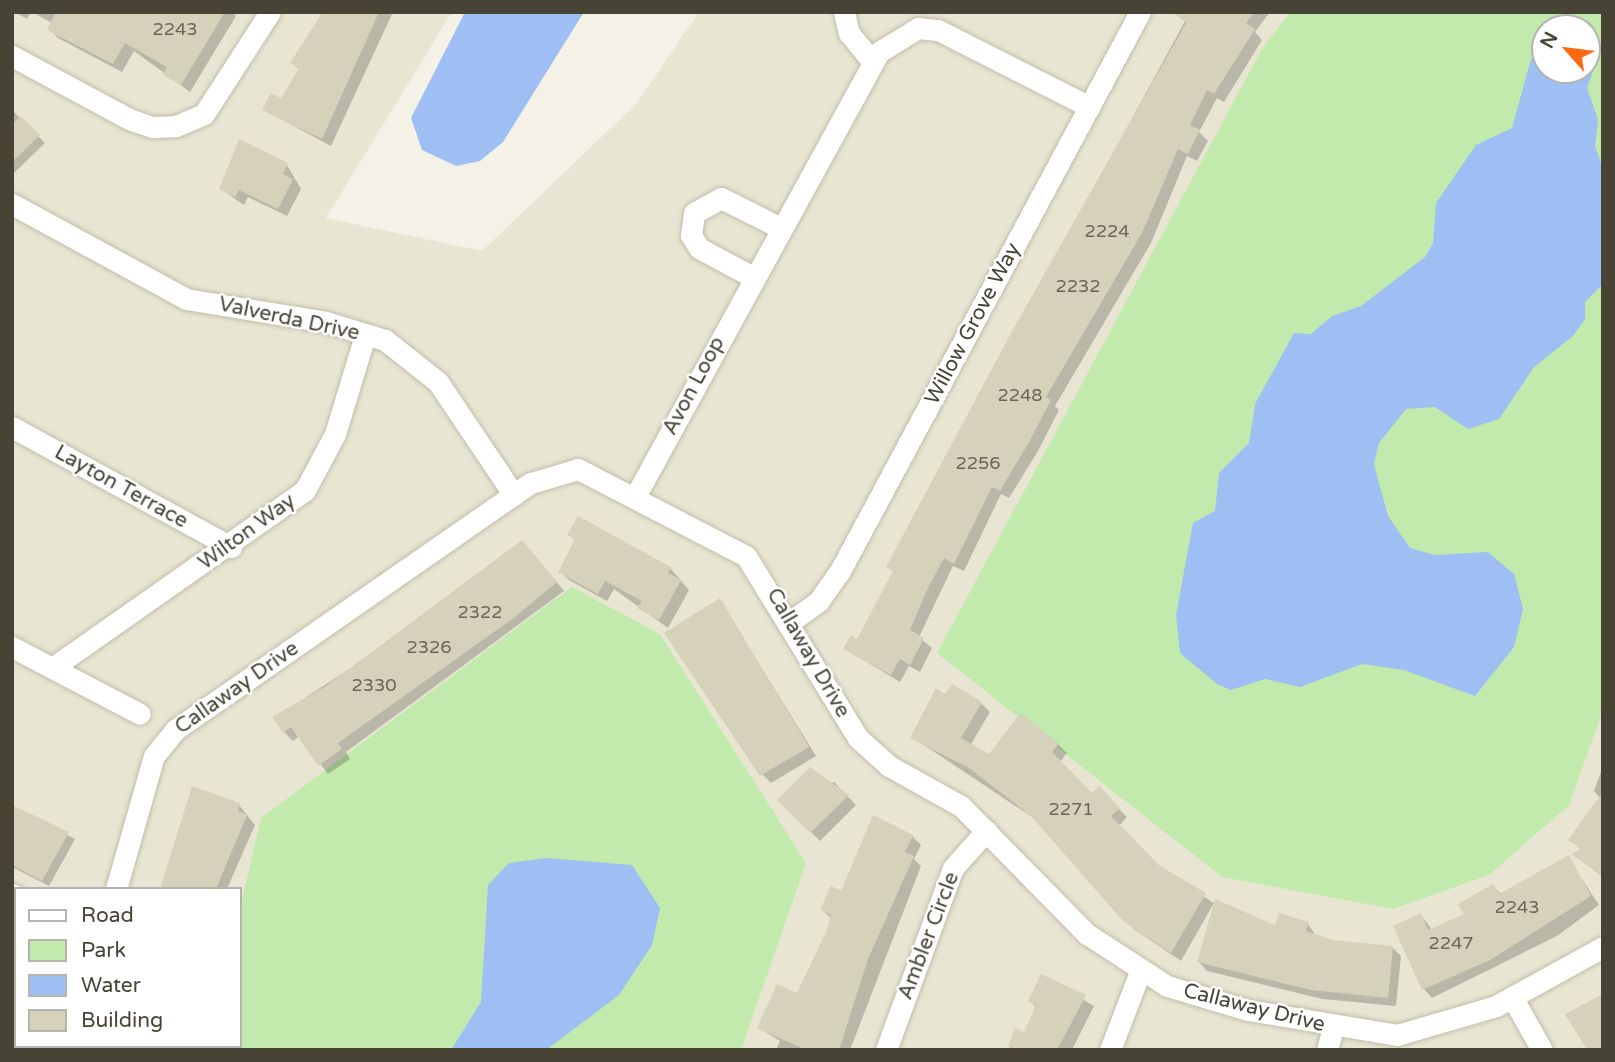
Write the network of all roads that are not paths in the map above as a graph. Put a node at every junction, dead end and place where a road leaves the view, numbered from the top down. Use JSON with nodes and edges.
{"nodes":[{"id":1,"x":270,"y":12,"type":"edge"},
{"id":2,"x":844,"y":12,"type":"edge"},
{"id":3,"x":1140,"y":12,"type":"edge"},
{"id":4,"x":912,"y":20,"type":"edge"},
{"id":5,"x":12,"y":56,"type":"edge"},
{"id":6,"x":872,"y":61,"type":"junction"},
{"id":7,"x":1090,"y":107,"type":"junction"},
{"id":8,"x":12,"y":204,"type":"edge"},
{"id":9,"x":779,"y":227,"type":"junction"},
{"id":10,"x":753,"y":277,"type":"junction"},
{"id":11,"x":365,"y":335,"type":"junction"},
{"id":12,"x":12,"y":427,"type":"edge"},
{"id":13,"x":514,"y":495,"type":"junction"},
{"id":14,"x":636,"y":495,"type":"junction"},
{"id":15,"x":231,"y":547,"type":"junction"},
{"id":16,"x":790,"y":622,"type":"junction"},
{"id":17,"x":12,"y":647,"type":"edge"},
{"id":18,"x":52,"y":668,"type":"junction"},
{"id":19,"x":140,"y":714,"type":"dead end"},
{"id":20,"x":986,"y":831,"type":"junction"},
{"id":21,"x":117,"y":887,"type":"edge"},
{"id":22,"x":1603,"y":947,"type":"edge"},
{"id":23,"x":1140,"y":972,"type":"junction"},
{"id":24,"x":1512,"y":997,"type":"junction"},
{"id":25,"x":1333,"y":1028,"type":"junction"},
{"id":26,"x":886,"y":1050,"type":"edge"},
{"id":27,"x":1110,"y":1050,"type":"edge"},
{"id":28,"x":1327,"y":1050,"type":"edge"},
{"id":29,"x":1542,"y":1050,"type":"edge"}],
"edges":[{"from":1,"to":5,"type":"street"},
{"from":2,"to":6,"type":"street"},
{"from":3,"to":7,"type":"street","name":"Willow Grove Way"},
{"from":4,"to":6,"type":"street","name":"Avon Loop"},
{"from":4,"to":7,"type":"street","name":"Avon Loop"},
{"from":6,"to":9,"type":"street","name":"Avon Loop"},
{"from":7,"to":16,"type":"street","name":"Willow Grove Way"},
{"from":8,"to":11,"type":"street","name":"Valverda Drive"},
{"from":9,"to":10,"type":"street","name":"Avon Loop"},
{"from":9,"to":10,"type":"street"},
{"from":10,"to":14,"type":"street","name":"Avon Loop"},
{"from":11,"to":13,"type":"street","name":"Valverda Drive"},
{"from":11,"to":15,"type":"street","name":"Wilton Way"},
{"from":12,"to":15,"type":"street","name":"Layton Terrace"},
{"from":13,"to":14,"type":"street","name":"Callaway Drive"},
{"from":13,"to":21,"type":"street","name":"Callaway Drive"},
{"from":14,"to":16,"type":"street","name":"Callaway Drive"},
{"from":15,"to":18,"type":"street","name":"Wilton Way"},
{"from":16,"to":20,"type":"street","name":"Callaway Drive"},
{"from":17,"to":18,"type":"street"},
{"from":18,"to":19,"type":"street"},
{"from":20,"to":23,"type":"street","name":"Callaway Drive"},
{"from":20,"to":26,"type":"street","name":"Ambler Circle"},
{"from":22,"to":24,"type":"street","name":"Callaway Drive"},
{"from":23,"to":25,"type":"street","name":"Callaway Drive"},
{"from":23,"to":27,"type":"street"},
{"from":24,"to":25,"type":"street","name":"Callaway Drive"},
{"from":24,"to":29,"type":"street"},
{"from":25,"to":28,"type":"street"}]}
